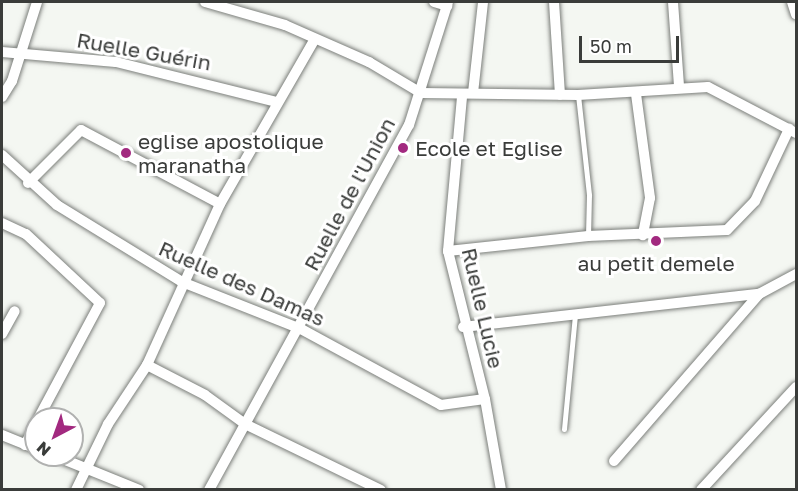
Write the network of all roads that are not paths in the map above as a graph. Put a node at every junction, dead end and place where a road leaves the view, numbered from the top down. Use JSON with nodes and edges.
{"nodes":[{"id":1,"x":37,"y":2,"type":"edge"},
{"id":2,"x":205,"y":2,"type":"edge"},
{"id":3,"x":435,"y":2,"type":"edge"},
{"id":4,"x":483,"y":2,"type":"edge"},
{"id":5,"x":554,"y":2,"type":"edge"},
{"id":6,"x":673,"y":2,"type":"edge"},
{"id":7,"x":792,"y":2,"type":"edge"},
{"id":8,"x":448,"y":4,"type":"edge"},
{"id":9,"x":796,"y":14,"type":"edge"},
{"id":10,"x":315,"y":39,"type":"junction"},
{"id":11,"x":2,"y":52,"type":"edge"},
{"id":12,"x":22,"y":54,"type":"junction"},
{"id":13,"x":680,"y":85,"type":"junction"},
{"id":14,"x":421,"y":93,"type":"junction"},
{"id":15,"x":473,"y":93,"type":"junction"},
{"id":16,"x":636,"y":94,"type":"junction"},
{"id":17,"x":560,"y":95,"type":"junction"},
{"id":18,"x":579,"y":95,"type":"junction"},
{"id":19,"x":2,"y":97,"type":"edge"},
{"id":20,"x":462,"y":97,"type":"junction"},
{"id":21,"x":276,"y":102,"type":"junction"},
{"id":22,"x":793,"y":131,"type":"edge"},
{"id":23,"x":2,"y":155,"type":"edge"},
{"id":24,"x":28,"y":183,"type":"junction"},
{"id":25,"x":220,"y":204,"type":"junction"},
{"id":26,"x":2,"y":223,"type":"edge"},
{"id":27,"x":643,"y":235,"type":"junction"},
{"id":28,"x":588,"y":236,"type":"junction"},
{"id":29,"x":448,"y":251,"type":"junction"},
{"id":30,"x":796,"y":274,"type":"edge"},
{"id":31,"x":182,"y":282,"type":"junction"},
{"id":32,"x":759,"y":294,"type":"junction"},
{"id":33,"x":15,"y":311,"type":"dead end"},
{"id":34,"x":575,"y":315,"type":"junction"},
{"id":35,"x":463,"y":327,"type":"junction"},
{"id":36,"x":301,"y":329,"type":"junction"},
{"id":37,"x":2,"y":334,"type":"edge"},
{"id":38,"x":147,"y":365,"type":"junction"},
{"id":39,"x":796,"y":387,"type":"edge"},
{"id":40,"x":485,"y":399,"type":"junction"},
{"id":41,"x":44,"y":407,"type":"edge"},
{"id":42,"x":245,"y":424,"type":"junction"},
{"id":43,"x":564,"y":429,"type":"dead end"},
{"id":44,"x":2,"y":435,"type":"edge"},
{"id":45,"x":24,"y":444,"type":"edge"},
{"id":46,"x":614,"y":461,"type":"dead end"},
{"id":47,"x":86,"y":467,"type":"junction"},
{"id":48,"x":76,"y":489,"type":"edge"},
{"id":49,"x":139,"y":489,"type":"edge"},
{"id":50,"x":209,"y":489,"type":"edge"},
{"id":51,"x":381,"y":489,"type":"edge"},
{"id":52,"x":501,"y":489,"type":"edge"},
{"id":53,"x":701,"y":489,"type":"edge"}],
"edges":[{"from":1,"to":12,"type":"street"},
{"from":2,"to":10,"type":"street"},
{"from":3,"to":8,"type":"street"},
{"from":4,"to":15,"type":"street"},
{"from":5,"to":17,"type":"street"},
{"from":6,"to":13,"type":"street"},
{"from":7,"to":9,"type":"street"},
{"from":8,"to":14,"type":"street","name":"Ruelle de l'Union"},
{"from":10,"to":14,"type":"street"},
{"from":10,"to":21,"type":"street"},
{"from":11,"to":12,"type":"street","name":"Ruelle Guérin"},
{"from":12,"to":19,"type":"street"},
{"from":12,"to":21,"type":"street","name":"Ruelle Guérin"},
{"from":13,"to":16,"type":"street"},
{"from":13,"to":22,"type":"street"},
{"from":14,"to":20,"type":"street"},
{"from":14,"to":36,"type":"street","name":"Ruelle de l'Union"},
{"from":15,"to":17,"type":"street"},
{"from":15,"to":20,"type":"street"},
{"from":16,"to":18,"type":"street"},
{"from":16,"to":27,"type":"street"},
{"from":17,"to":18,"type":"street"},
{"from":18,"to":28,"type":"lane"},
{"from":20,"to":29,"type":"street","name":"Ruelle Lucie"},
{"from":21,"to":25,"type":"street"},
{"from":22,"to":27,"type":"street"},
{"from":23,"to":24,"type":"street","name":"Ruelle des Damas"},
{"from":24,"to":25,"type":"street"},
{"from":24,"to":31,"type":"street","name":"Ruelle des Damas"},
{"from":25,"to":31,"type":"street"},
{"from":26,"to":41,"type":"street"},
{"from":27,"to":28,"type":"street"},
{"from":28,"to":29,"type":"street"},
{"from":29,"to":35,"type":"street","name":"Ruelle Lucie"},
{"from":30,"to":32,"type":"street"},
{"from":31,"to":36,"type":"street","name":"Ruelle des Damas"},
{"from":31,"to":38,"type":"street"},
{"from":32,"to":34,"type":"street"},
{"from":32,"to":46,"type":"street"},
{"from":33,"to":37,"type":"street"},
{"from":34,"to":35,"type":"street"},
{"from":34,"to":43,"type":"lane"},
{"from":35,"to":40,"type":"street","name":"Ruelle Lucie"},
{"from":36,"to":40,"type":"street","name":"Ruelle des Damas"},
{"from":36,"to":42,"type":"street","name":"Ruelle de l'Union"},
{"from":38,"to":42,"type":"street"},
{"from":38,"to":47,"type":"street"},
{"from":39,"to":53,"type":"street"},
{"from":40,"to":52,"type":"street","name":"Ruelle Lucie"},
{"from":42,"to":50,"type":"street","name":"Ruelle de l'Union"},
{"from":42,"to":51,"type":"street"},
{"from":44,"to":45,"type":"street"},
{"from":47,"to":48,"type":"street"},
{"from":47,"to":49,"type":"street"}]}
